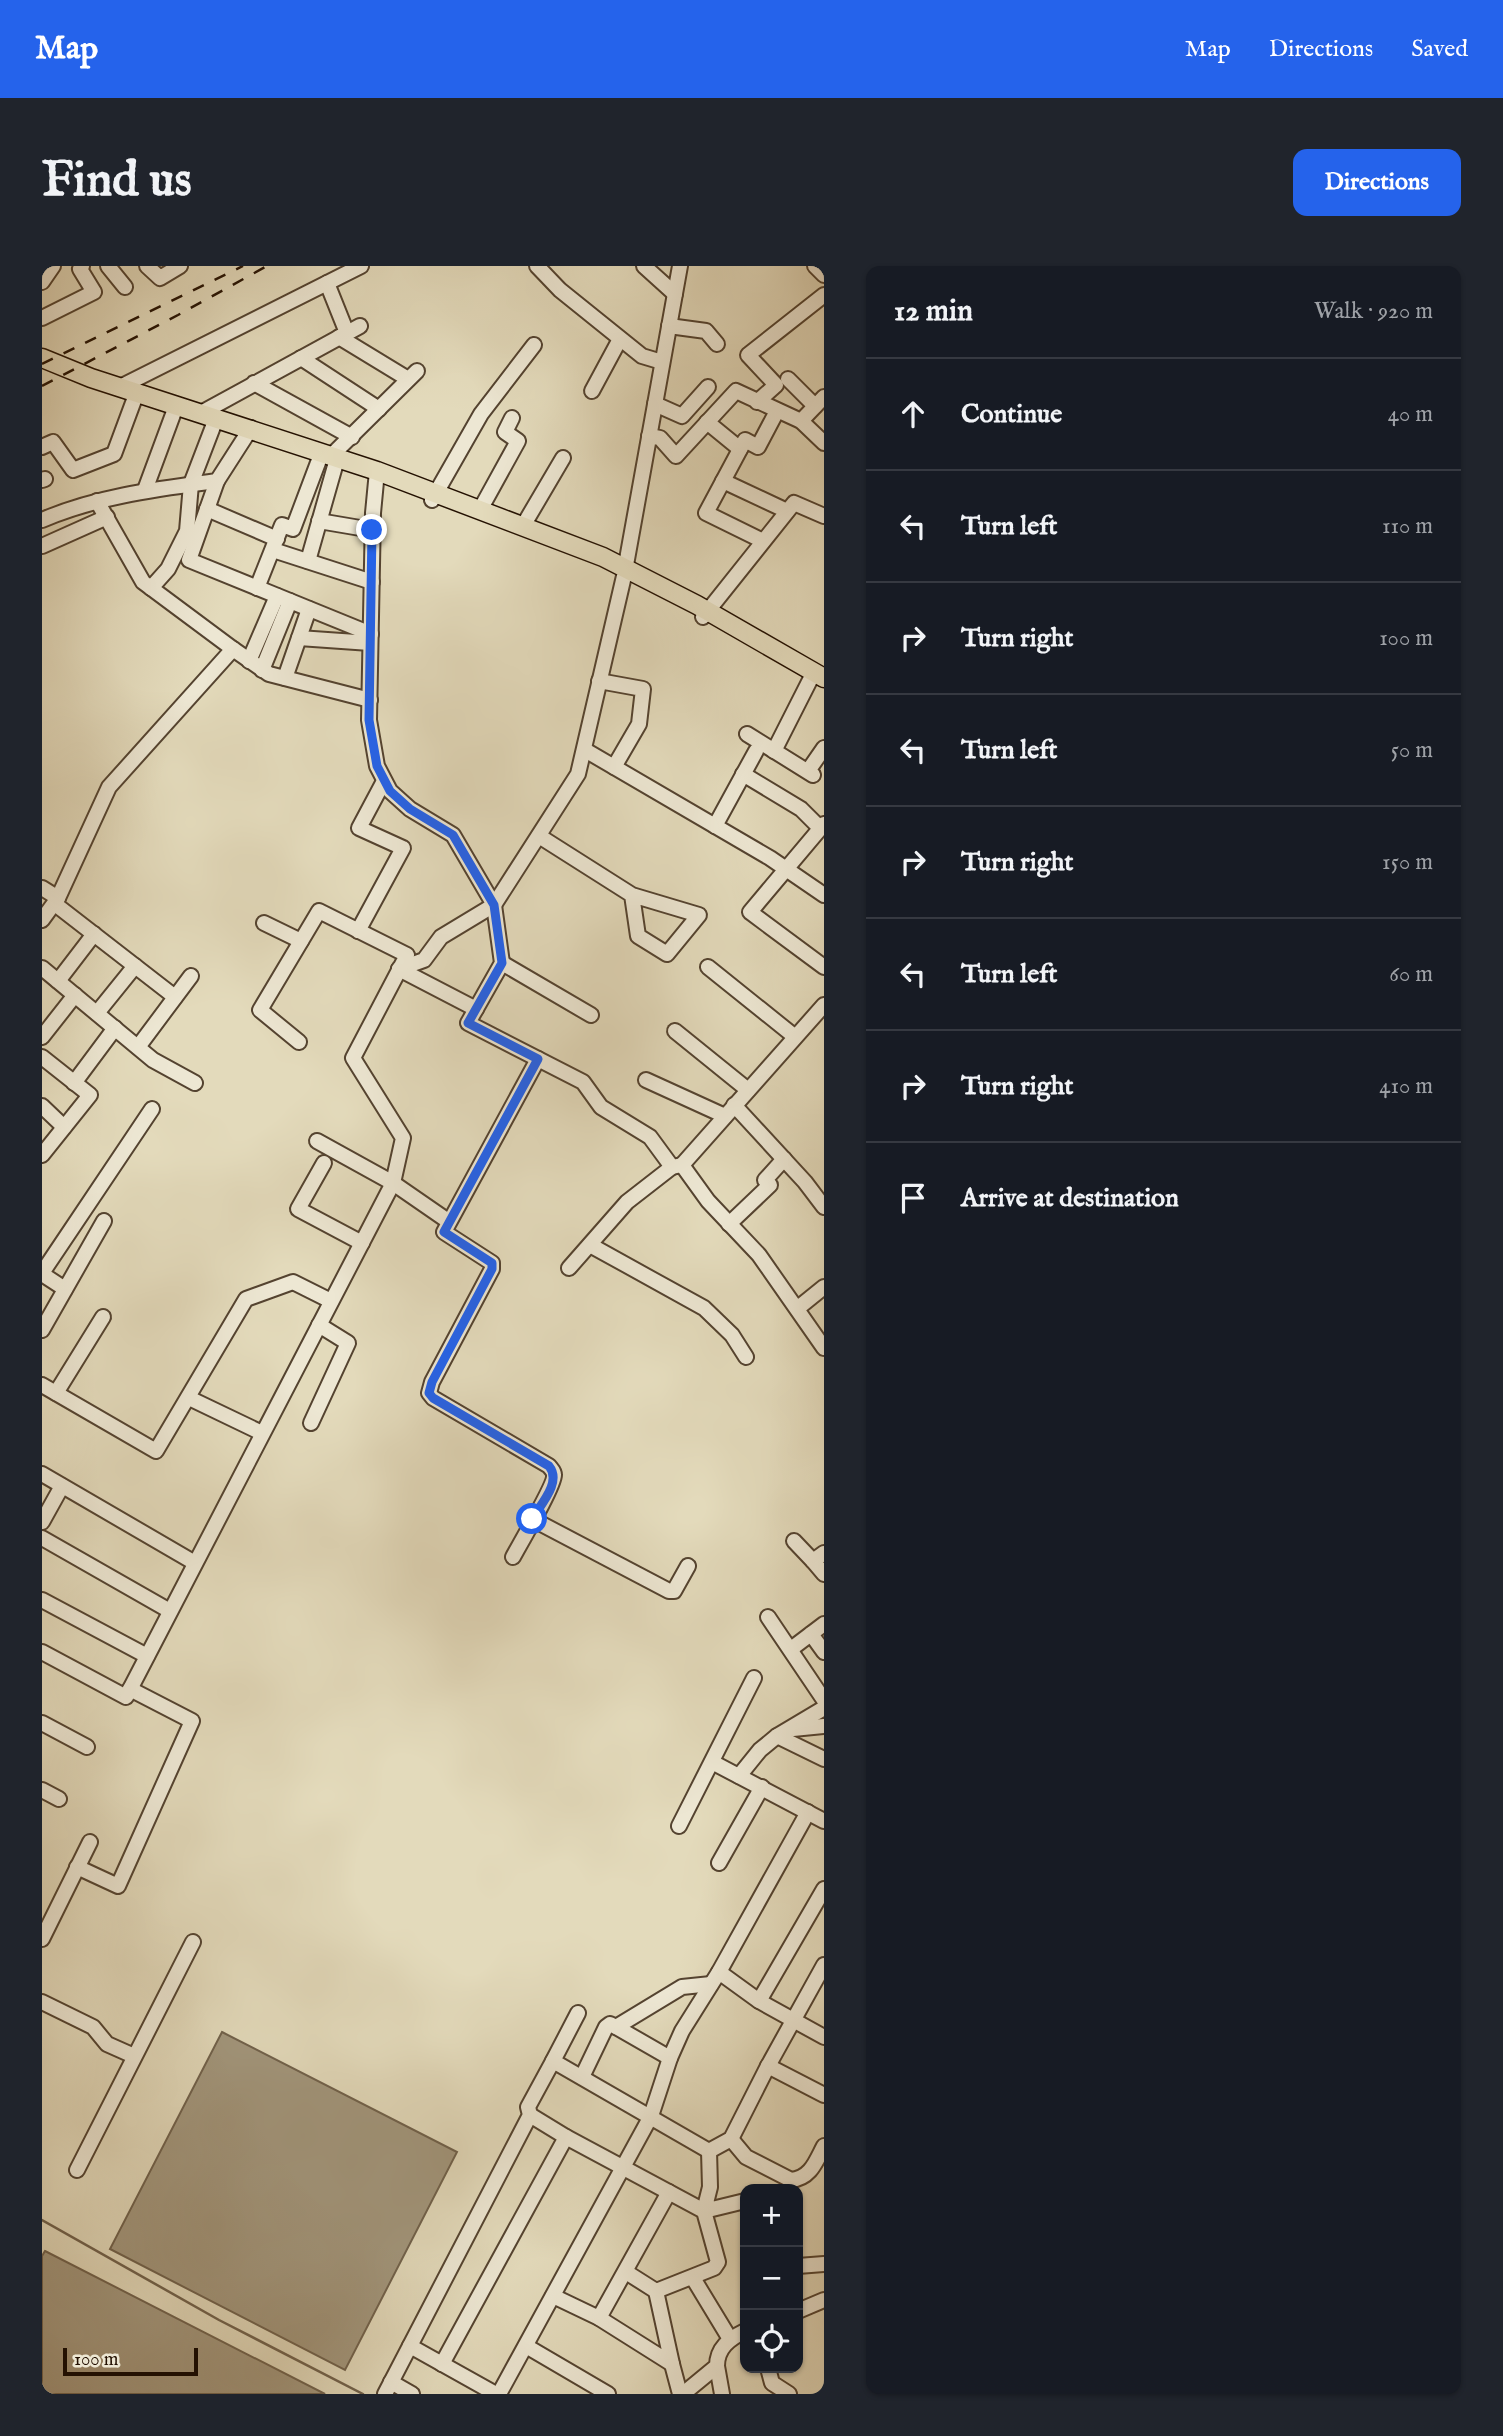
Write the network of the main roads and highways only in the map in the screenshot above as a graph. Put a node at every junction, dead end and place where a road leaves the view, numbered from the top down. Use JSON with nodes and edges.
{"nodes":[{"id":1,"x":42,"y":358,"type":"edge"},
{"id":2,"x":133,"y":391,"type":"junction"},
{"id":3,"x":209,"y":418,"type":"junction"},
{"id":4,"x":434,"y":497,"type":"junction"},
{"id":5,"x":625,"y":572,"type":"junction"},
{"id":6,"x":820,"y":680,"type":"edge"}],
"edges":[{"from":1,"to":2,"type":"main road"},
{"from":2,"to":3,"type":"main road"},
{"from":2,"to":3,"type":"main road"},
{"from":3,"to":4,"type":"main road"},
{"from":4,"to":5,"type":"main road"},
{"from":4,"to":5,"type":"main road"},
{"from":5,"to":6,"type":"main road"}]}
